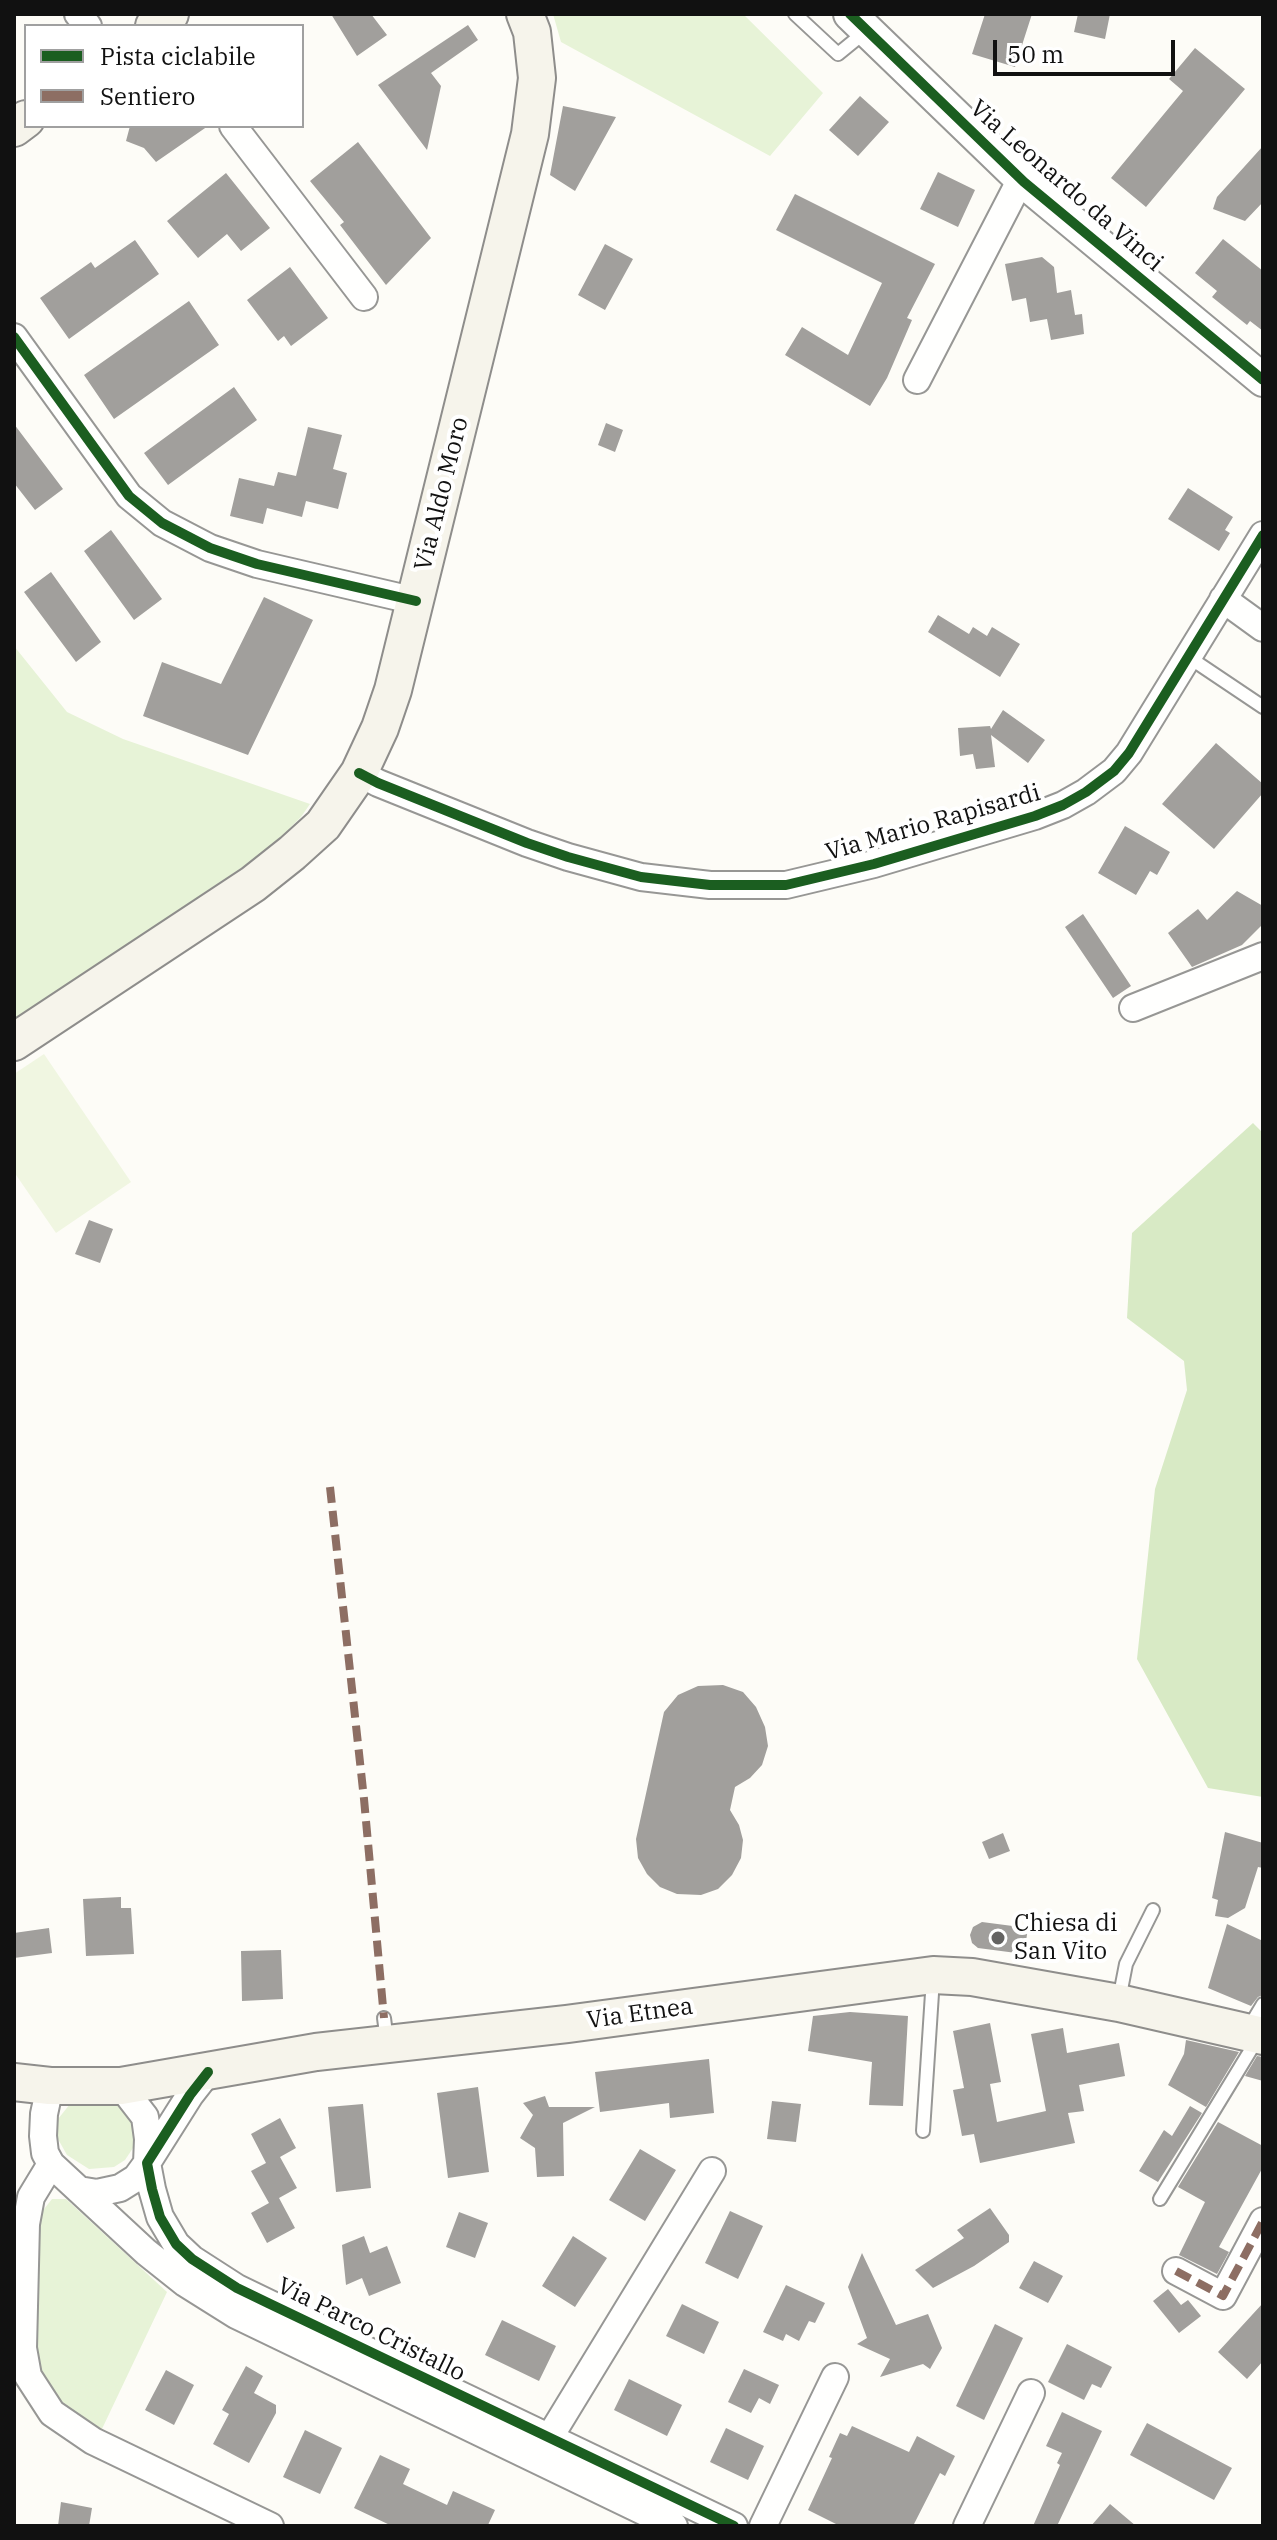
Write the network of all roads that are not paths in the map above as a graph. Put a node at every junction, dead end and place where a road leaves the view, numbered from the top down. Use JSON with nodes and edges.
{"nodes":[{"id":1,"x":525,"y":14,"type":"edge"},
{"id":2,"x":795,"y":14,"type":"edge"},
{"id":3,"x":859,"y":22,"type":"edge"},
{"id":4,"x":235,"y":128,"type":"edge"},
{"id":5,"x":1021,"y":179,"type":"junction"},
{"id":6,"x":364,"y":297,"type":"dead end"},
{"id":7,"x":14,"y":337,"type":"edge"},
{"id":8,"x":917,"y":380,"type":"dead end"},
{"id":9,"x":1263,"y":380,"type":"edge"},
{"id":10,"x":1263,"y":535,"type":"edge"},
{"id":11,"x":1223,"y":599,"type":"junction"},
{"id":12,"x":416,"y":601,"type":"junction"},
{"id":13,"x":1263,"y":628,"type":"edge"},
{"id":14,"x":1187,"y":656,"type":"junction"},
{"id":15,"x":1263,"y":707,"type":"edge"},
{"id":16,"x":359,"y":773,"type":"junction"},
{"id":17,"x":1263,"y":956,"type":"edge"},
{"id":18,"x":1133,"y":1008,"type":"dead end"},
{"id":19,"x":14,"y":1042,"type":"edge"},
{"id":20,"x":1153,"y":1910,"type":"dead end"},
{"id":21,"x":933,"y":1975,"type":"junction"},
{"id":22,"x":1119,"y":2003,"type":"junction"},
{"id":23,"x":1258,"y":2027,"type":"edge"},
{"id":24,"x":208,"y":2072,"type":"junction"},
{"id":25,"x":14,"y":2082,"type":"edge"},
{"id":26,"x":50,"y":2086,"type":"junction"},
{"id":27,"x":121,"y":2086,"type":"junction"},
{"id":28,"x":923,"y":2131,"type":"dead end"},
{"id":29,"x":147,"y":2163,"type":"junction"},
{"id":30,"x":51,"y":2164,"type":"junction"},
{"id":31,"x":712,"y":2171,"type":"dead end"},
{"id":32,"x":79,"y":2190,"type":"junction"},
{"id":33,"x":1160,"y":2199,"type":"dead end"},
{"id":34,"x":1263,"y":2221,"type":"edge"},
{"id":35,"x":1176,"y":2271,"type":"dead end"},
{"id":36,"x":835,"y":2377,"type":"dead end"},
{"id":37,"x":21,"y":2381,"type":"edge"},
{"id":38,"x":1031,"y":2393,"type":"dead end"},
{"id":39,"x":542,"y":2449,"type":"junction"},
{"id":40,"x":270,"y":2526,"type":"edge"},
{"id":41,"x":674,"y":2526,"type":"edge"},
{"id":42,"x":734,"y":2526,"type":"edge"},
{"id":43,"x":763,"y":2526,"type":"edge"},
{"id":44,"x":967,"y":2526,"type":"edge"}],
"edges":[{"from":1,"to":12,"type":"main road","name":"Via Aldo Moro"},
{"from":2,"to":3,"type":"lane"},
{"from":3,"to":5,"type":"street","name":"Via Leonardo da Vinci"},
{"from":4,"to":6,"type":"street"},
{"from":5,"to":8,"type":"street"},
{"from":5,"to":9,"type":"street","name":"Via Leonardo da Vinci"},
{"from":7,"to":12,"type":"street"},
{"from":10,"to":11,"type":"street","name":"Via Mario Rapisardi"},
{"from":11,"to":13,"type":"street"},
{"from":11,"to":14,"type":"street","name":"Via Mario Rapisardi"},
{"from":12,"to":16,"type":"main road","name":"Via Aldo Moro"},
{"from":14,"to":15,"type":"lane"},
{"from":14,"to":16,"type":"street","name":"Via Mario Rapisardi"},
{"from":16,"to":19,"type":"main road","name":"Via Aldo Moro"},
{"from":17,"to":18,"type":"street"},
{"from":20,"to":22,"type":"lane"},
{"from":21,"to":22,"type":"main road","name":"Via Etnea"},
{"from":21,"to":24,"type":"main road","name":"Via Etnea"},
{"from":21,"to":28,"type":"lane"},
{"from":22,"to":23,"type":"main road","name":"Via Etnea"},
{"from":23,"to":33,"type":"lane"},
{"from":24,"to":27,"type":"main road","name":"Via Etnea"},
{"from":24,"to":29,"type":"street"},
{"from":25,"to":26,"type":"main road","name":"Via Etnea"},
{"from":26,"to":27,"type":"main road","name":"Via Etnea"},
{"from":26,"to":30,"type":"street"},
{"from":27,"to":29,"type":"street"},
{"from":29,"to":32,"type":"street"},
{"from":29,"to":39,"type":"street","name":"Via Parco Cristallo"},
{"from":30,"to":32,"type":"street","name":"Via Parco Cristallo"},
{"from":30,"to":37,"type":"street"},
{"from":31,"to":39,"type":"street"},
{"from":32,"to":39,"type":"street","name":"Via Parco Cristallo"},
{"from":34,"to":35,"type":"street"},
{"from":36,"to":43,"type":"street"},
{"from":37,"to":40,"type":"street"},
{"from":38,"to":44,"type":"street"},
{"from":39,"to":41,"type":"street","name":"Via Parco Cristallo"},
{"from":39,"to":42,"type":"street","name":"Via Parco Cristallo"}]}
